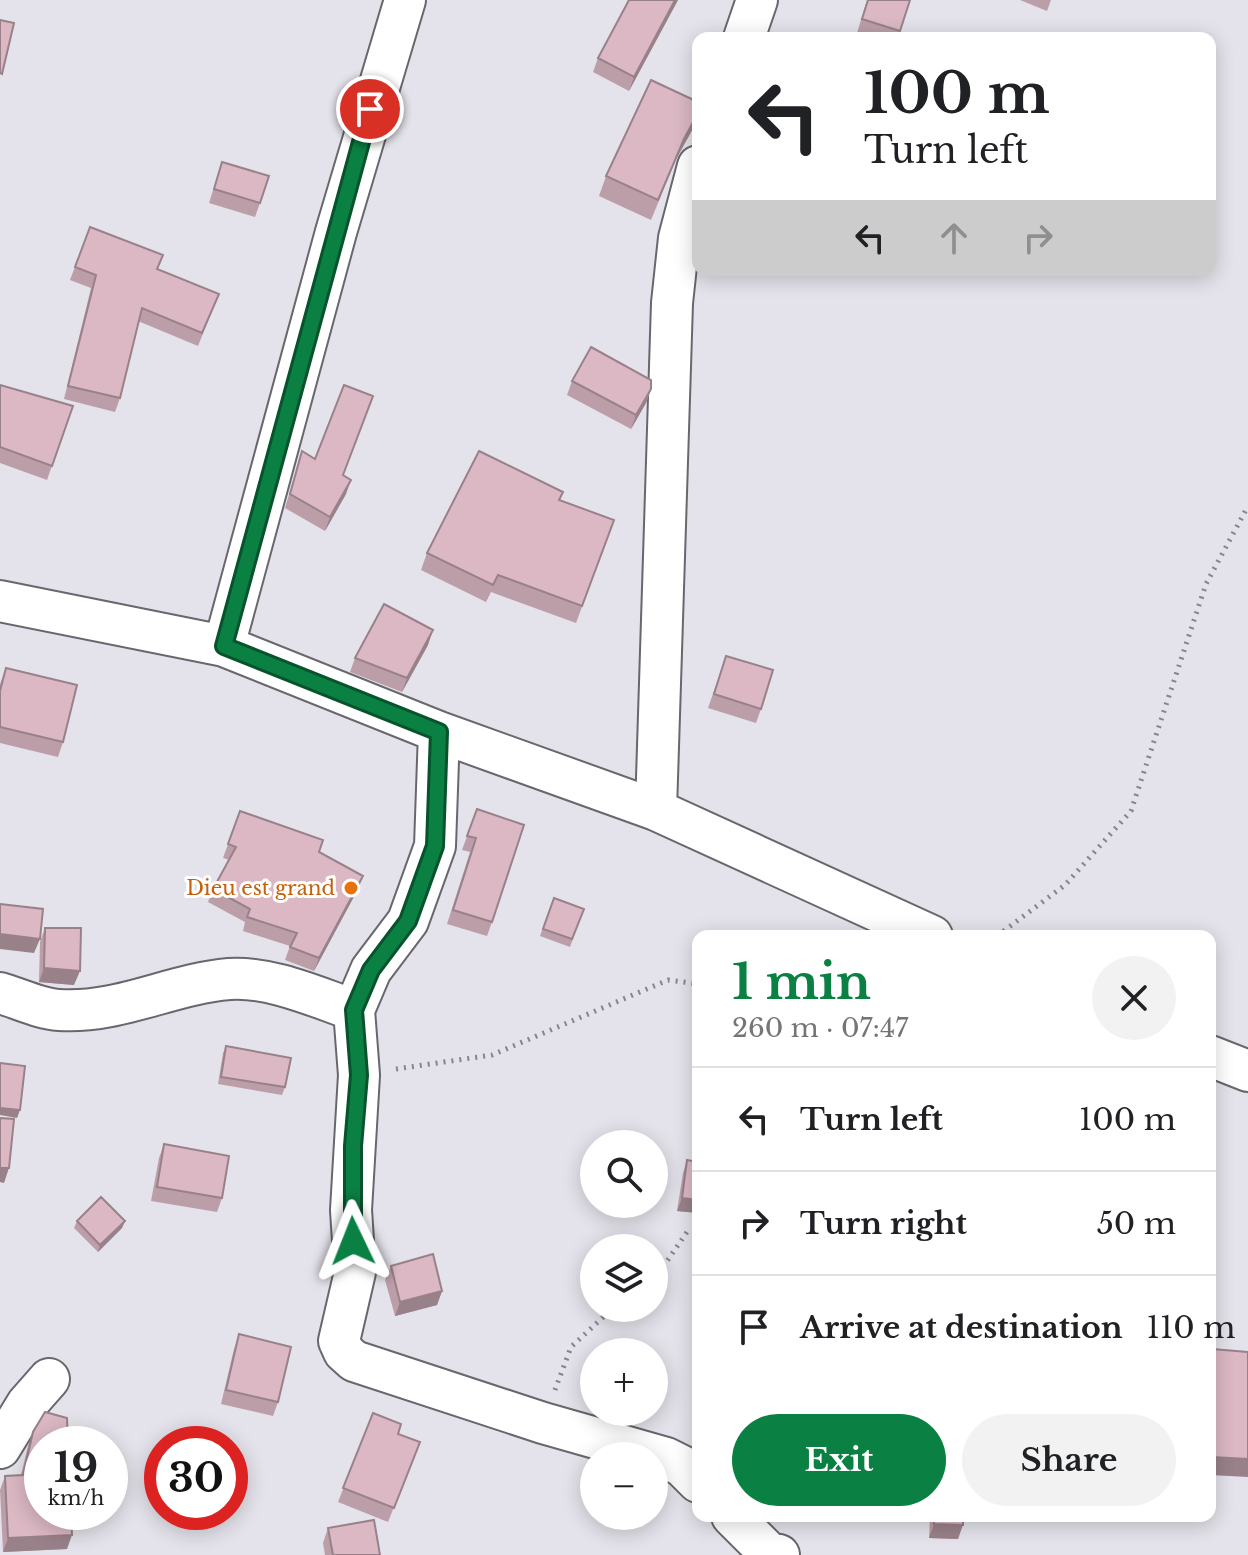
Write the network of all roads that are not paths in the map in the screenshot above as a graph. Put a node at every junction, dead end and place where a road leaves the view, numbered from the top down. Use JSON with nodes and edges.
{"nodes":[{"id":1,"x":405,"y":0,"type":"edge"},
{"id":2,"x":757,"y":0,"type":"edge"},
{"id":3,"x":746,"y":32,"type":"edge"},
{"id":4,"x":692,"y":189,"type":"edge"},
{"id":5,"x":0,"y":601,"type":"edge"},
{"id":6,"x":224,"y":646,"type":"junction"},
{"id":7,"x":439,"y":732,"type":"junction"},
{"id":8,"x":656,"y":810,"type":"junction"},
{"id":9,"x":919,"y":930,"type":"edge"},
{"id":10,"x":0,"y":993,"type":"edge"},
{"id":11,"x":354,"y":1010,"type":"junction"},
{"id":12,"x":1216,"y":1058,"type":"edge"},
{"id":13,"x":1248,"y":1071,"type":"edge"},
{"id":14,"x":49,"y":1379,"type":"dead end"},
{"id":15,"x":0,"y":1448,"type":"edge"},
{"id":16,"x":692,"y":1476,"type":"edge"},
{"id":17,"x":738,"y":1522,"type":"edge"},
{"id":18,"x":779,"y":1555,"type":"edge"}],
"edges":[{"from":1,"to":6,"type":"street"},
{"from":2,"to":3,"type":"street"},
{"from":4,"to":8,"type":"street"},
{"from":5,"to":6,"type":"street"},
{"from":6,"to":7,"type":"street"},
{"from":7,"to":8,"type":"street"},
{"from":7,"to":11,"type":"street"},
{"from":8,"to":9,"type":"street"},
{"from":10,"to":11,"type":"street"},
{"from":11,"to":16,"type":"street"},
{"from":12,"to":13,"type":"street"},
{"from":14,"to":15,"type":"street"},
{"from":17,"to":18,"type":"street"}]}
